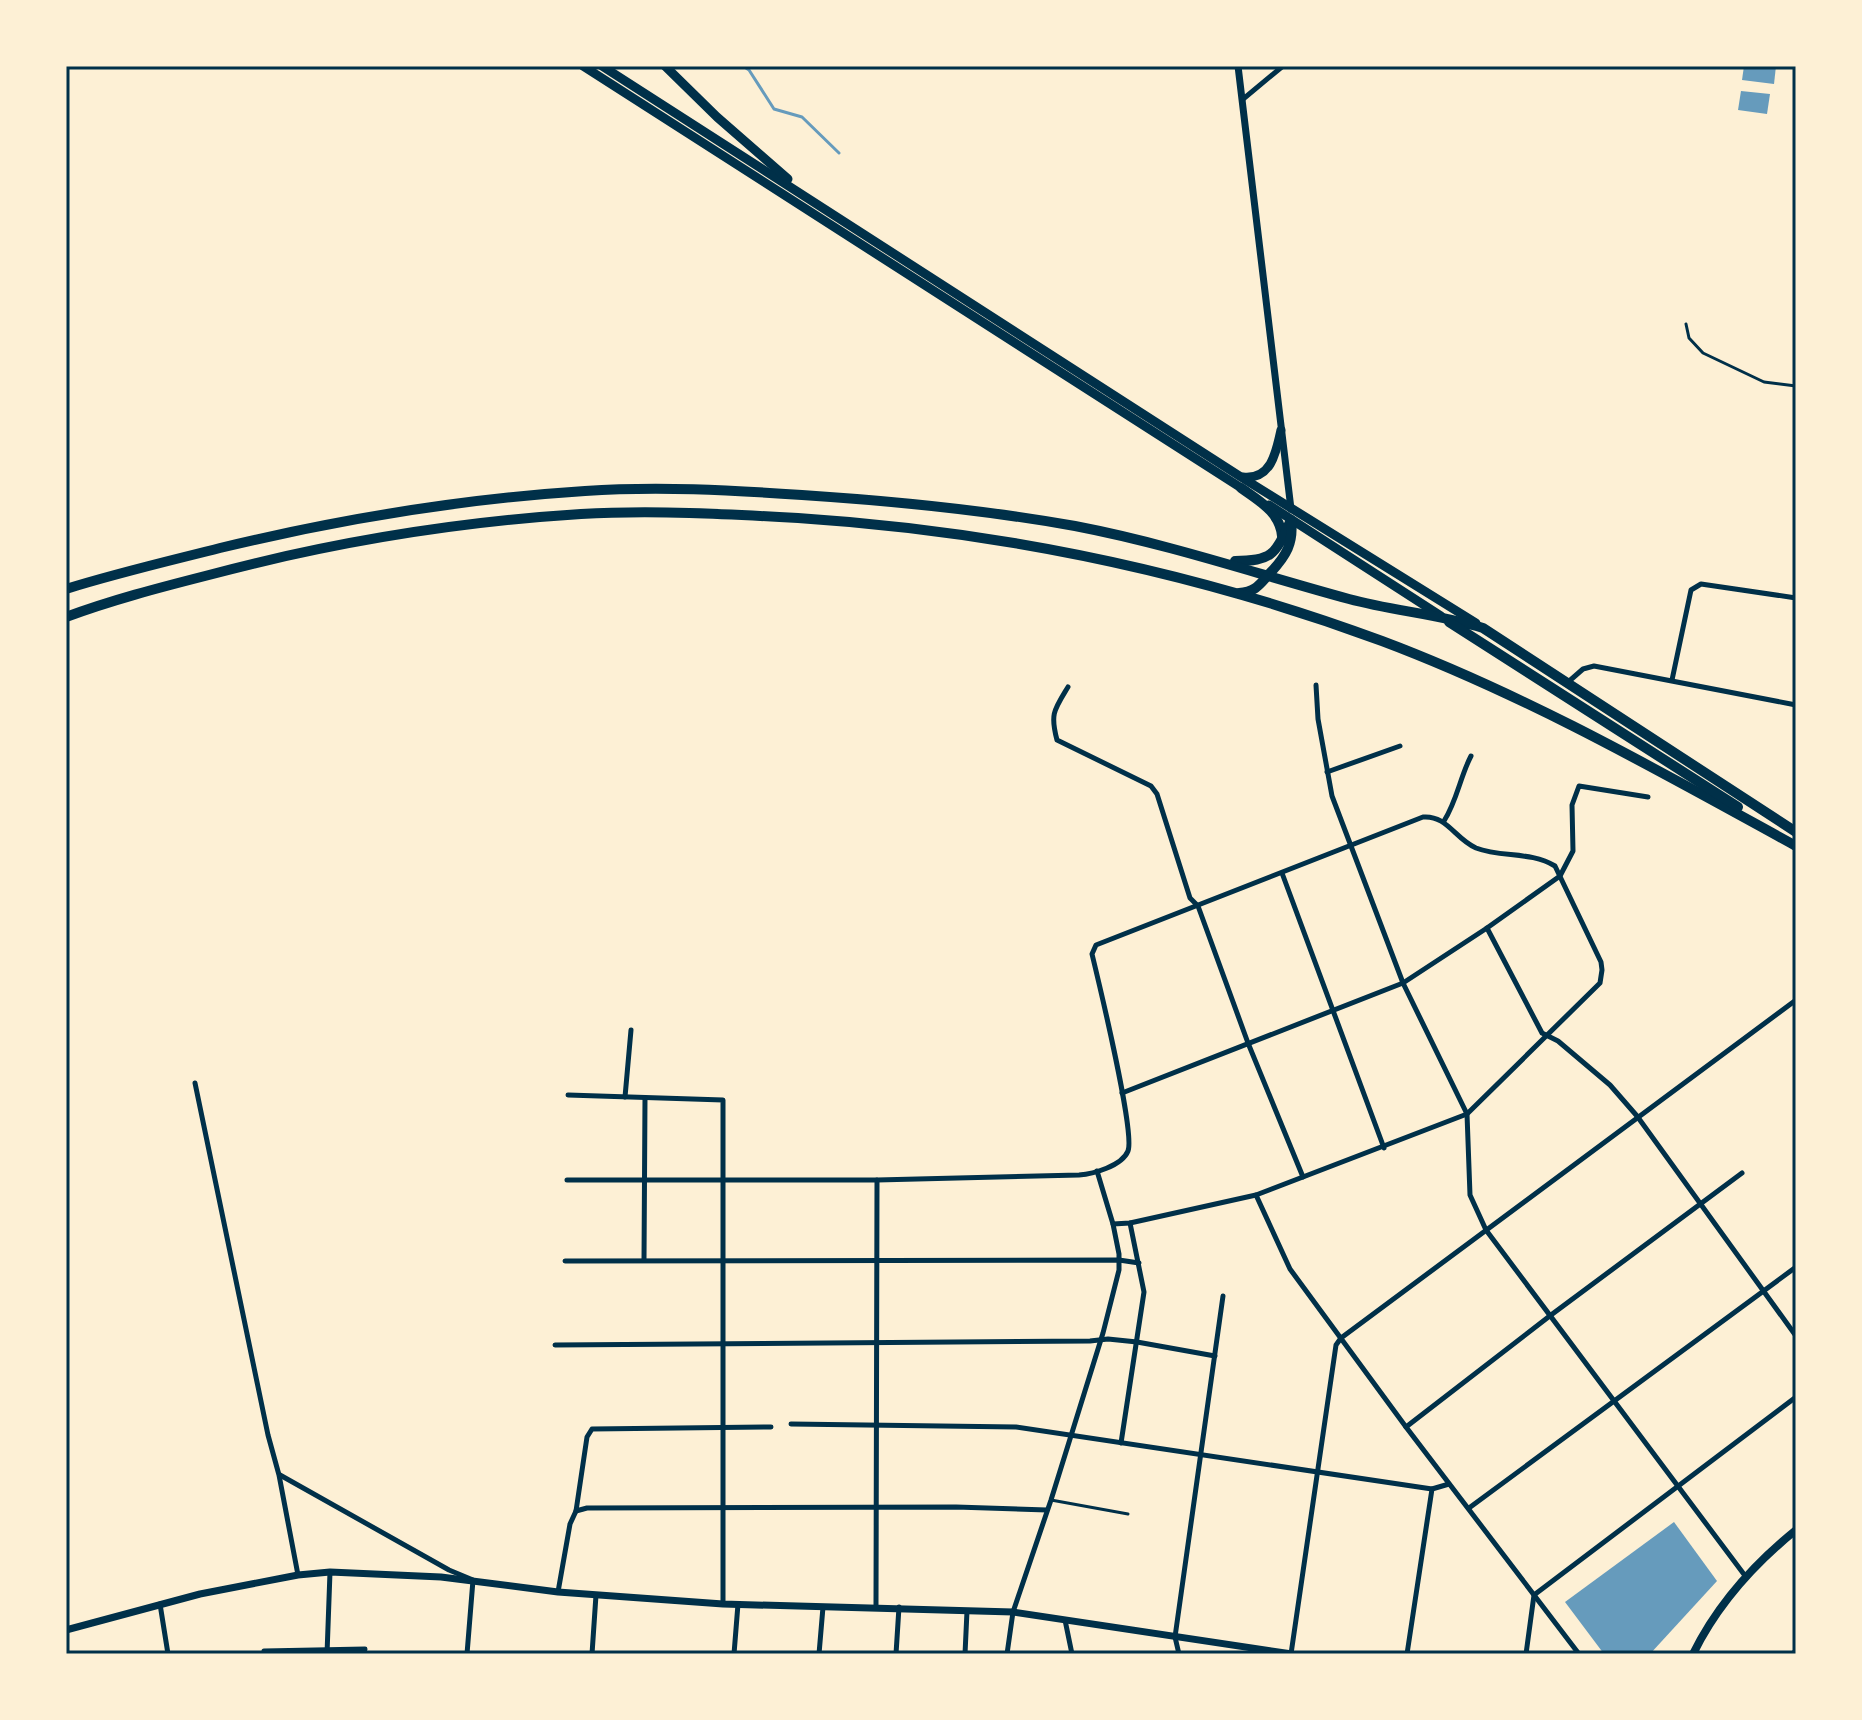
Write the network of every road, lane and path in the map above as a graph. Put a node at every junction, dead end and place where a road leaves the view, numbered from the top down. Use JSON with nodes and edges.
{"nodes":[{"id":1,"x":583,"y":66,"type":"edge"},
{"id":2,"x":602,"y":66,"type":"edge"},
{"id":3,"x":665,"y":66,"type":"edge"},
{"id":4,"x":1238,"y":66,"type":"edge"},
{"id":5,"x":1283,"y":66,"type":"edge"},
{"id":6,"x":1242,"y":100,"type":"junction"},
{"id":7,"x":808,"y":197,"type":"junction"},
{"id":8,"x":1686,"y":324,"type":"dead end"},
{"id":9,"x":1796,"y":386,"type":"edge"},
{"id":10,"x":1281,"y":430,"type":"junction"},
{"id":11,"x":1241,"y":482,"type":"junction"},
{"id":12,"x":1291,"y":508,"type":"junction"},
{"id":13,"x":1291,"y":520,"type":"junction"},
{"id":14,"x":1282,"y":539,"type":"junction"},
{"id":15,"x":1221,"y":560,"type":"junction"},
{"id":16,"x":1268,"y":574,"type":"junction"},
{"id":17,"x":66,"y":589,"type":"edge"},
{"id":18,"x":1233,"y":593,"type":"junction"},
{"id":19,"x":1796,"y":598,"type":"edge"},
{"id":20,"x":1441,"y":616,"type":"junction"},
{"id":21,"x":66,"y":617,"type":"edge"},
{"id":22,"x":1483,"y":628,"type":"junction"},
{"id":23,"x":1672,"y":680,"type":"junction"},
{"id":24,"x":1567,"y":683,"type":"junction"},
{"id":25,"x":1316,"y":685,"type":"dead end"},
{"id":26,"x":1068,"y":687,"type":"dead end"},
{"id":27,"x":1796,"y":705,"type":"edge"},
{"id":28,"x":1400,"y":746,"type":"dead end"},
{"id":29,"x":1471,"y":756,"type":"dead end"},
{"id":30,"x":1327,"y":772,"type":"junction"},
{"id":31,"x":1648,"y":797,"type":"dead end"},
{"id":32,"x":1444,"y":821,"type":"junction"},
{"id":33,"x":1796,"y":832,"type":"edge"},
{"id":34,"x":1350,"y":845,"type":"junction"},
{"id":35,"x":1796,"y":845,"type":"edge"},
{"id":36,"x":1282,"y":873,"type":"junction"},
{"id":37,"x":1560,"y":876,"type":"junction"},
{"id":38,"x":1198,"y":906,"type":"junction"},
{"id":39,"x":1487,"y":928,"type":"junction"},
{"id":40,"x":1403,"y":983,"type":"junction"},
{"id":41,"x":1796,"y":1000,"type":"edge"},
{"id":42,"x":1334,"y":1012,"type":"junction"},
{"id":43,"x":631,"y":1030,"type":"dead end"},
{"id":44,"x":1547,"y":1036,"type":"junction"},
{"id":45,"x":1248,"y":1043,"type":"junction"},
{"id":46,"x":195,"y":1083,"type":"dead end"},
{"id":47,"x":1122,"y":1093,"type":"junction"},
{"id":48,"x":568,"y":1095,"type":"dead end"},
{"id":49,"x":625,"y":1097,"type":"junction"},
{"id":50,"x":645,"y":1098,"type":"junction"},
{"id":51,"x":1467,"y":1114,"type":"junction"},
{"id":52,"x":1637,"y":1116,"type":"junction"},
{"id":53,"x":1384,"y":1148,"type":"junction"},
{"id":54,"x":1097,"y":1171,"type":"junction"},
{"id":55,"x":1742,"y":1173,"type":"dead end"},
{"id":56,"x":1303,"y":1177,"type":"junction"},
{"id":57,"x":643,"y":1179,"type":"junction"},
{"id":58,"x":723,"y":1179,"type":"junction"},
{"id":59,"x":567,"y":1180,"type":"dead end"},
{"id":60,"x":877,"y":1180,"type":"junction"},
{"id":61,"x":1256,"y":1195,"type":"junction"},
{"id":62,"x":1700,"y":1204,"type":"junction"},
{"id":63,"x":1130,"y":1223,"type":"junction"},
{"id":64,"x":1113,"y":1224,"type":"junction"},
{"id":65,"x":1486,"y":1230,"type":"junction"},
{"id":66,"x":644,"y":1260,"type":"junction"},
{"id":67,"x":724,"y":1260,"type":"junction"},
{"id":68,"x":1119,"y":1260,"type":"junction"},
{"id":69,"x":565,"y":1261,"type":"dead end"},
{"id":70,"x":877,"y":1261,"type":"junction"},
{"id":71,"x":1139,"y":1263,"type":"junction"},
{"id":72,"x":1796,"y":1267,"type":"edge"},
{"id":73,"x":1762,"y":1290,"type":"junction"},
{"id":74,"x":1223,"y":1296,"type":"dead end"},
{"id":75,"x":1551,"y":1315,"type":"junction"},
{"id":76,"x":1796,"y":1336,"type":"edge"},
{"id":77,"x":1341,"y":1338,"type":"junction"},
{"id":78,"x":1100,"y":1340,"type":"junction"},
{"id":79,"x":876,"y":1341,"type":"junction"},
{"id":80,"x":1137,"y":1342,"type":"junction"},
{"id":81,"x":555,"y":1345,"type":"dead end"},
{"id":82,"x":724,"y":1345,"type":"junction"},
{"id":83,"x":1215,"y":1356,"type":"junction"},
{"id":84,"x":1796,"y":1397,"type":"edge"},
{"id":85,"x":1614,"y":1400,"type":"junction"},
{"id":86,"x":791,"y":1424,"type":"dead end"},
{"id":87,"x":876,"y":1425,"type":"junction"},
{"id":88,"x":771,"y":1427,"type":"dead end"},
{"id":89,"x":1406,"y":1427,"type":"junction"},
{"id":90,"x":725,"y":1428,"type":"junction"},
{"id":91,"x":1070,"y":1437,"type":"junction"},
{"id":92,"x":1121,"y":1443,"type":"junction"},
{"id":93,"x":1202,"y":1455,"type":"junction"},
{"id":94,"x":1317,"y":1471,"type":"junction"},
{"id":95,"x":279,"y":1475,"type":"junction"},
{"id":96,"x":1449,"y":1484,"type":"junction"},
{"id":97,"x":1677,"y":1485,"type":"junction"},
{"id":98,"x":1432,"y":1489,"type":"junction"},
{"id":99,"x":1051,"y":1500,"type":"junction"},
{"id":100,"x":724,"y":1508,"type":"junction"},
{"id":101,"x":875,"y":1508,"type":"junction"},
{"id":102,"x":1469,"y":1508,"type":"junction"},
{"id":103,"x":1047,"y":1510,"type":"junction"},
{"id":104,"x":576,"y":1511,"type":"junction"},
{"id":105,"x":1128,"y":1514,"type":"dead end"},
{"id":106,"x":1796,"y":1530,"type":"edge"},
{"id":107,"x":330,"y":1572,"type":"junction"},
{"id":108,"x":298,"y":1575,"type":"junction"},
{"id":109,"x":1746,"y":1577,"type":"junction"},
{"id":110,"x":473,"y":1580,"type":"junction"},
{"id":111,"x":558,"y":1592,"type":"junction"},
{"id":112,"x":596,"y":1595,"type":"junction"},
{"id":113,"x":1534,"y":1595,"type":"junction"},
{"id":114,"x":160,"y":1604,"type":"junction"},
{"id":115,"x":723,"y":1604,"type":"junction"},
{"id":116,"x":738,"y":1604,"type":"junction"},
{"id":117,"x":824,"y":1606,"type":"junction"},
{"id":118,"x":876,"y":1606,"type":"junction"},
{"id":119,"x":899,"y":1607,"type":"junction"},
{"id":120,"x":967,"y":1609,"type":"junction"},
{"id":121,"x":1013,"y":1612,"type":"junction"},
{"id":122,"x":1065,"y":1620,"type":"junction"},
{"id":123,"x":66,"y":1630,"type":"edge"},
{"id":124,"x":1175,"y":1637,"type":"junction"},
{"id":125,"x":365,"y":1649,"type":"dead end"},
{"id":126,"x":264,"y":1651,"type":"dead end"},
{"id":127,"x":327,"y":1652,"type":"edge"},
{"id":128,"x":168,"y":1654,"type":"edge"},
{"id":129,"x":470,"y":1654,"type":"edge"},
{"id":130,"x":592,"y":1654,"type":"edge"},
{"id":131,"x":734,"y":1654,"type":"edge"},
{"id":132,"x":819,"y":1654,"type":"edge"},
{"id":133,"x":896,"y":1654,"type":"edge"},
{"id":134,"x":965,"y":1654,"type":"edge"},
{"id":135,"x":1007,"y":1654,"type":"edge"},
{"id":136,"x":1072,"y":1654,"type":"edge"},
{"id":137,"x":1179,"y":1654,"type":"edge"},
{"id":138,"x":1291,"y":1654,"type":"edge"},
{"id":139,"x":1407,"y":1654,"type":"edge"},
{"id":140,"x":1526,"y":1654,"type":"edge"},
{"id":141,"x":1579,"y":1654,"type":"edge"},
{"id":142,"x":1693,"y":1654,"type":"edge"}],
"edges":[{"from":1,"to":11,"type":"highway"},
{"from":2,"to":7,"type":"highway"},
{"from":3,"to":7,"type":"highway"},
{"from":4,"to":6,"type":"main road"},
{"from":5,"to":6,"type":"street"},
{"from":6,"to":10,"type":"main road"},
{"from":7,"to":11,"type":"highway"},
{"from":8,"to":9,"type":"lane"},
{"from":10,"to":11,"type":"highway"},
{"from":10,"to":12,"type":"main road"},
{"from":11,"to":12,"type":"highway"},
{"from":11,"to":13,"type":"highway"},
{"from":11,"to":14,"type":"highway"},
{"from":12,"to":13,"type":"main road"},
{"from":12,"to":22,"type":"highway"},
{"from":13,"to":14,"type":"highway"},
{"from":13,"to":16,"type":"highway"},
{"from":13,"to":20,"type":"highway"},
{"from":14,"to":15,"type":"highway"},
{"from":15,"to":16,"type":"highway"},
{"from":15,"to":17,"type":"highway"},
{"from":16,"to":18,"type":"highway"},
{"from":16,"to":20,"type":"highway"},
{"from":18,"to":21,"type":"highway"},
{"from":18,"to":35,"type":"highway"},
{"from":19,"to":23,"type":"street"},
{"from":20,"to":22,"type":"highway"},
{"from":20,"to":35,"type":"highway"},
{"from":22,"to":24,"type":"highway"},
{"from":23,"to":24,"type":"street"},
{"from":23,"to":27,"type":"street"},
{"from":24,"to":33,"type":"highway"},
{"from":25,"to":30,"type":"street"},
{"from":26,"to":38,"type":"street"},
{"from":28,"to":30,"type":"street"},
{"from":29,"to":32,"type":"street"},
{"from":30,"to":34,"type":"street"},
{"from":31,"to":37,"type":"street"},
{"from":32,"to":34,"type":"street"},
{"from":32,"to":37,"type":"street"},
{"from":34,"to":36,"type":"street"},
{"from":34,"to":40,"type":"street"},
{"from":36,"to":38,"type":"street"},
{"from":36,"to":42,"type":"street"},
{"from":37,"to":39,"type":"street"},
{"from":37,"to":44,"type":"street"},
{"from":38,"to":45,"type":"street"},
{"from":38,"to":47,"type":"street"},
{"from":39,"to":40,"type":"street"},
{"from":39,"to":44,"type":"street"},
{"from":40,"to":42,"type":"street"},
{"from":40,"to":51,"type":"street"},
{"from":41,"to":52,"type":"street"},
{"from":42,"to":45,"type":"street"},
{"from":42,"to":53,"type":"street"},
{"from":43,"to":49,"type":"street"},
{"from":44,"to":51,"type":"street"},
{"from":44,"to":52,"type":"street"},
{"from":45,"to":47,"type":"street"},
{"from":45,"to":56,"type":"street"},
{"from":46,"to":95,"type":"street"},
{"from":47,"to":54,"type":"street"},
{"from":48,"to":49,"type":"street"},
{"from":49,"to":50,"type":"street"},
{"from":50,"to":57,"type":"street"},
{"from":50,"to":58,"type":"street"},
{"from":51,"to":53,"type":"street"},
{"from":51,"to":65,"type":"street"},
{"from":52,"to":62,"type":"street"},
{"from":52,"to":65,"type":"street"},
{"from":53,"to":56,"type":"street"},
{"from":54,"to":60,"type":"street"},
{"from":54,"to":64,"type":"street"},
{"from":55,"to":62,"type":"street"},
{"from":56,"to":61,"type":"street"},
{"from":57,"to":58,"type":"street"},
{"from":57,"to":59,"type":"street"},
{"from":57,"to":66,"type":"street"},
{"from":58,"to":60,"type":"street"},
{"from":58,"to":67,"type":"street"},
{"from":60,"to":70,"type":"street"},
{"from":61,"to":63,"type":"street"},
{"from":61,"to":77,"type":"street"},
{"from":62,"to":73,"type":"street"},
{"from":62,"to":75,"type":"street"},
{"from":63,"to":64,"type":"street"},
{"from":63,"to":71,"type":"street"},
{"from":64,"to":68,"type":"street"},
{"from":65,"to":75,"type":"street"},
{"from":65,"to":77,"type":"street"},
{"from":66,"to":67,"type":"street"},
{"from":66,"to":69,"type":"street"},
{"from":67,"to":70,"type":"street"},
{"from":67,"to":82,"type":"street"},
{"from":68,"to":70,"type":"street"},
{"from":68,"to":71,"type":"street"},
{"from":68,"to":78,"type":"street"},
{"from":70,"to":79,"type":"street"},
{"from":71,"to":80,"type":"street"},
{"from":72,"to":73,"type":"street"},
{"from":73,"to":76,"type":"street"},
{"from":73,"to":85,"type":"street"},
{"from":74,"to":83,"type":"street"},
{"from":75,"to":85,"type":"street"},
{"from":75,"to":89,"type":"street"},
{"from":77,"to":89,"type":"street"},
{"from":77,"to":94,"type":"street"},
{"from":78,"to":79,"type":"street"},
{"from":78,"to":80,"type":"street"},
{"from":78,"to":91,"type":"street"},
{"from":79,"to":82,"type":"street"},
{"from":79,"to":87,"type":"street"},
{"from":80,"to":83,"type":"street"},
{"from":80,"to":92,"type":"street"},
{"from":81,"to":82,"type":"street"},
{"from":82,"to":90,"type":"street"},
{"from":83,"to":93,"type":"street"},
{"from":84,"to":97,"type":"street"},
{"from":85,"to":97,"type":"street"},
{"from":85,"to":102,"type":"street"},
{"from":86,"to":87,"type":"street"},
{"from":87,"to":91,"type":"street"},
{"from":87,"to":101,"type":"street"},
{"from":88,"to":90,"type":"street"},
{"from":89,"to":96,"type":"street"},
{"from":90,"to":100,"type":"street"},
{"from":90,"to":104,"type":"street"},
{"from":91,"to":92,"type":"street"},
{"from":91,"to":99,"type":"street"},
{"from":92,"to":93,"type":"street"},
{"from":93,"to":94,"type":"street"},
{"from":93,"to":124,"type":"street"},
{"from":94,"to":98,"type":"street"},
{"from":94,"to":138,"type":"street"},
{"from":95,"to":108,"type":"street"},
{"from":95,"to":110,"type":"street"},
{"from":96,"to":98,"type":"street"},
{"from":96,"to":102,"type":"street"},
{"from":97,"to":109,"type":"street"},
{"from":97,"to":113,"type":"street"},
{"from":98,"to":139,"type":"street"},
{"from":99,"to":103,"type":"street"},
{"from":99,"to":105,"type":"lane"},
{"from":100,"to":101,"type":"street"},
{"from":100,"to":104,"type":"street"},
{"from":100,"to":115,"type":"street"},
{"from":101,"to":103,"type":"street"},
{"from":101,"to":118,"type":"street"},
{"from":102,"to":113,"type":"street"},
{"from":103,"to":121,"type":"street"},
{"from":104,"to":111,"type":"street"},
{"from":106,"to":109,"type":"main road"},
{"from":107,"to":108,"type":"main road"},
{"from":107,"to":110,"type":"main road"},
{"from":107,"to":127,"type":"street"},
{"from":108,"to":114,"type":"main road"},
{"from":109,"to":142,"type":"main road"},
{"from":110,"to":111,"type":"main road"},
{"from":110,"to":129,"type":"street"},
{"from":111,"to":112,"type":"main road"},
{"from":112,"to":115,"type":"main road"},
{"from":112,"to":130,"type":"street"},
{"from":113,"to":140,"type":"street"},
{"from":113,"to":141,"type":"street"},
{"from":114,"to":123,"type":"main road"},
{"from":114,"to":128,"type":"street"},
{"from":115,"to":116,"type":"main road"},
{"from":116,"to":117,"type":"main road"},
{"from":116,"to":131,"type":"street"},
{"from":117,"to":118,"type":"main road"},
{"from":117,"to":132,"type":"street"},
{"from":118,"to":119,"type":"main road"},
{"from":119,"to":120,"type":"main road"},
{"from":119,"to":133,"type":"street"},
{"from":120,"to":121,"type":"main road"},
{"from":120,"to":134,"type":"street"},
{"from":121,"to":122,"type":"main road"},
{"from":121,"to":135,"type":"street"},
{"from":122,"to":124,"type":"main road"},
{"from":122,"to":136,"type":"street"},
{"from":124,"to":137,"type":"street"},
{"from":124,"to":138,"type":"main road"},
{"from":125,"to":127,"type":"street"},
{"from":126,"to":127,"type":"street"}]}
